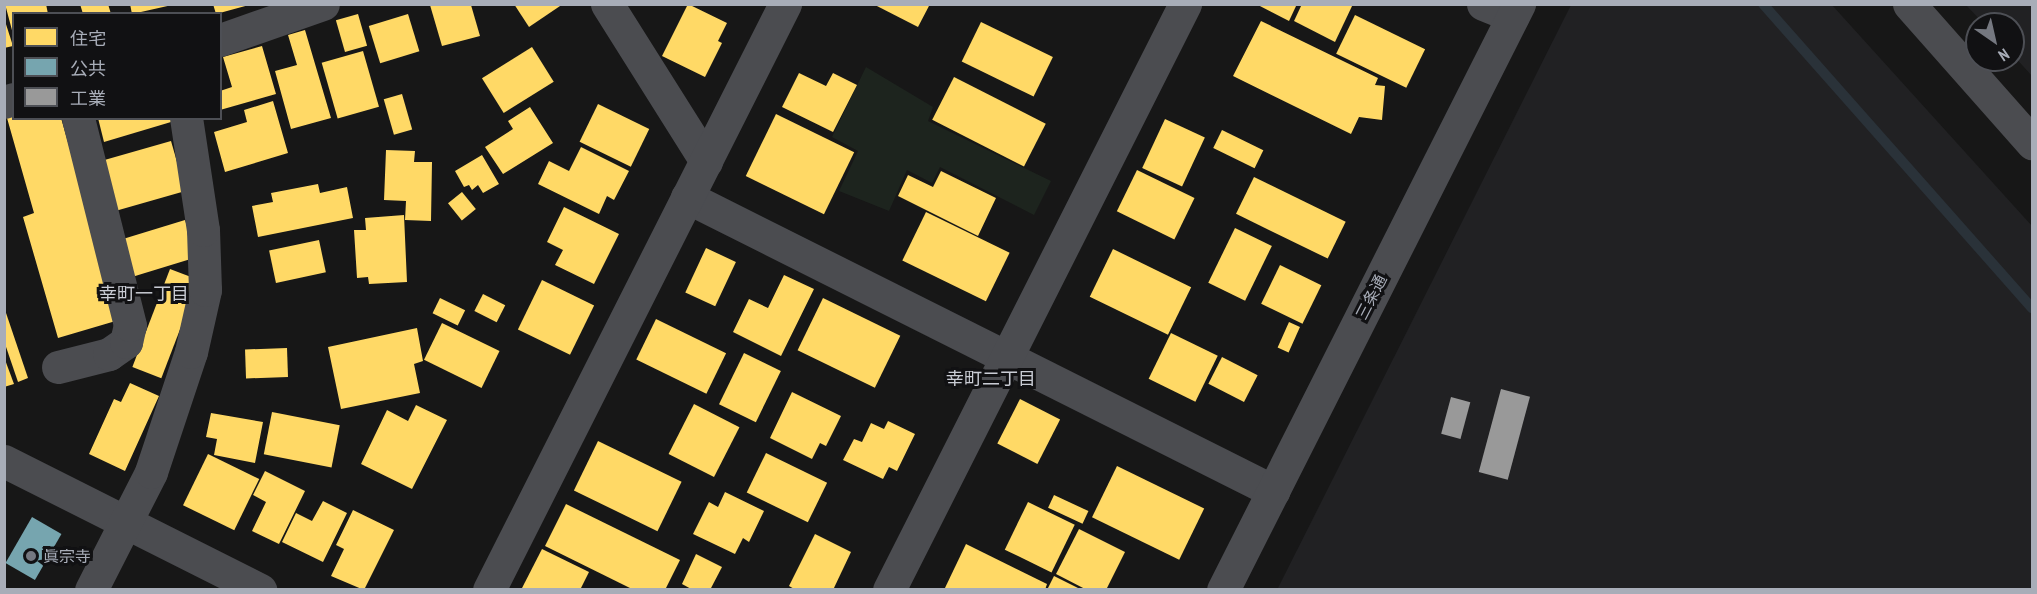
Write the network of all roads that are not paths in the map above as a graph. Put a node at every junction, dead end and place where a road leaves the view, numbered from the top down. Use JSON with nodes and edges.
{"nodes":[{"id":1,"x":323,"y":4,"type":"edge"},
{"id":2,"x":608,"y":4,"type":"edge"},
{"id":3,"x":785,"y":4,"type":"edge"},
{"id":4,"x":1185,"y":4,"type":"edge"},
{"id":5,"x":1483,"y":4,"type":"edge"},
{"id":6,"x":1909,"y":4,"type":"edge"},
{"id":7,"x":1516,"y":10,"type":"edge"},
{"id":8,"x":222,"y":39,"type":"edge"},
{"id":9,"x":79,"y":120,"type":"edge"},
{"id":10,"x":186,"y":120,"type":"edge"},
{"id":11,"x":2032,"y":143,"type":"edge"},
{"id":12,"x":706,"y":160,"type":"junction"},
{"id":13,"x":687,"y":197,"type":"junction"},
{"id":14,"x":1006,"y":358,"type":"junction"},
{"id":15,"x":58,"y":367,"type":"dead end"},
{"id":16,"x":4,"y":461,"type":"edge"},
{"id":17,"x":1273,"y":491,"type":"junction"},
{"id":18,"x":126,"y":522,"type":"junction"},
{"id":19,"x":92,"y":590,"type":"edge"},
{"id":20,"x":260,"y":590,"type":"edge"},
{"id":21,"x":489,"y":590,"type":"edge"},
{"id":22,"x":889,"y":590,"type":"edge"},
{"id":23,"x":1223,"y":590,"type":"edge"}],
"edges":[{"from":1,"to":8,"type":"street"},
{"from":2,"to":12,"type":"street"},
{"from":3,"to":12,"type":"street"},
{"from":4,"to":14,"type":"street"},
{"from":5,"to":7,"type":"street"},
{"from":6,"to":11,"type":"street"},
{"from":7,"to":17,"type":"street","name":"三条通"},
{"from":9,"to":15,"type":"street"},
{"from":10,"to":18,"type":"street"},
{"from":12,"to":13,"type":"street"},
{"from":13,"to":14,"type":"street"},
{"from":13,"to":21,"type":"street"},
{"from":14,"to":17,"type":"street"},
{"from":14,"to":22,"type":"street"},
{"from":16,"to":18,"type":"street"},
{"from":17,"to":23,"type":"street","name":"三条通"},
{"from":18,"to":19,"type":"street"},
{"from":18,"to":20,"type":"street"}]}
